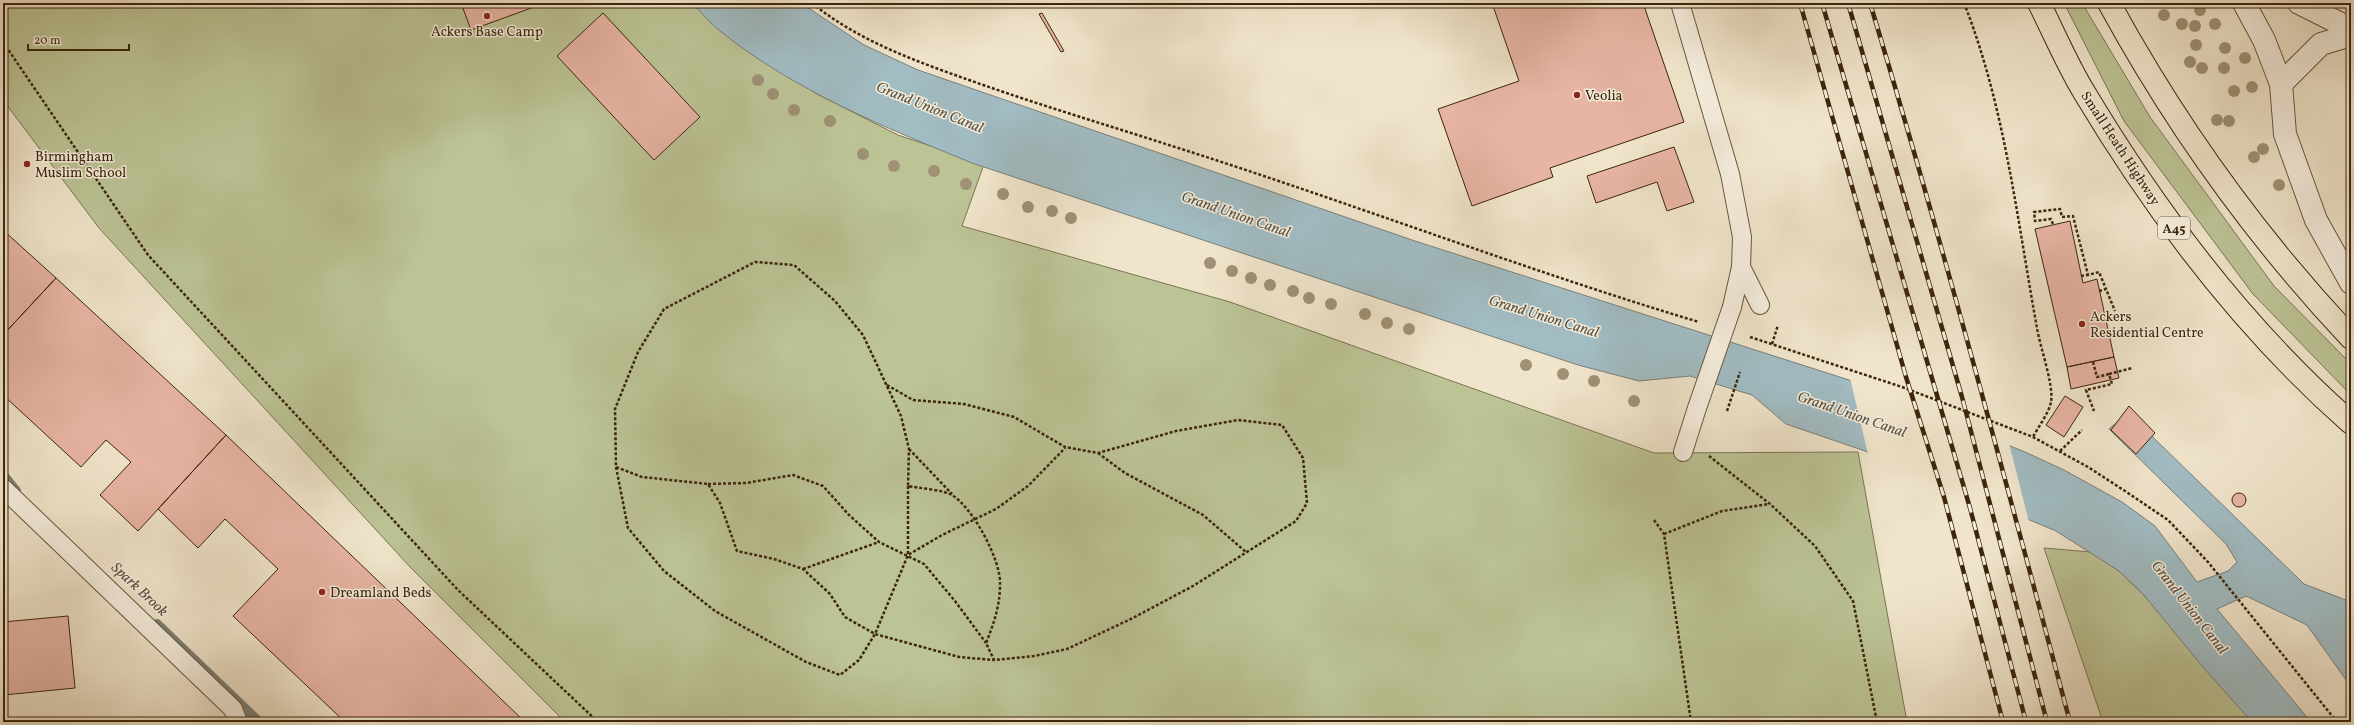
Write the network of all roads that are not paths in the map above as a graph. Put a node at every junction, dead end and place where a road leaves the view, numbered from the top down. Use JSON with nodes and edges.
{"nodes":[{"id":1,"x":1680,"y":3,"type":"edge"},
{"id":2,"x":2039,"y":3,"type":"edge"},
{"id":3,"x":2110,"y":3,"type":"edge"},
{"id":4,"x":2244,"y":3,"type":"edge"},
{"id":5,"x":2299,"y":3,"type":"edge"},
{"id":6,"x":2351,"y":29,"type":"edge"},
{"id":7,"x":2351,"y":35,"type":"edge"},
{"id":8,"x":2281,"y":84,"type":"junction"},
{"id":9,"x":1742,"y":268,"type":"junction"},
{"id":10,"x":2351,"y":283,"type":"edge"},
{"id":11,"x":1760,"y":305,"type":"dead end"},
{"id":12,"x":2351,"y":338,"type":"edge"},
{"id":13,"x":2351,"y":423,"type":"edge"},
{"id":14,"x":1683,"y":452,"type":"road end"},
{"id":15,"x":3,"y":488,"type":"edge"},
{"id":16,"x":238,"y":722,"type":"edge"}],
"edges":[{"from":1,"to":9,"type":"lane"},
{"from":2,"to":13,"type":"highway","name":"Small Heath Highway","number":"A45"},
{"from":3,"to":12,"type":"highway"},
{"from":4,"to":8,"type":"street"},
{"from":5,"to":6,"type":"street"},
{"from":7,"to":8,"type":"street"},
{"from":8,"to":10,"type":"street"},
{"from":9,"to":11,"type":"lane"},
{"from":9,"to":14,"type":"lane","bridge":true},
{"from":15,"to":16,"type":"lane"}]}
